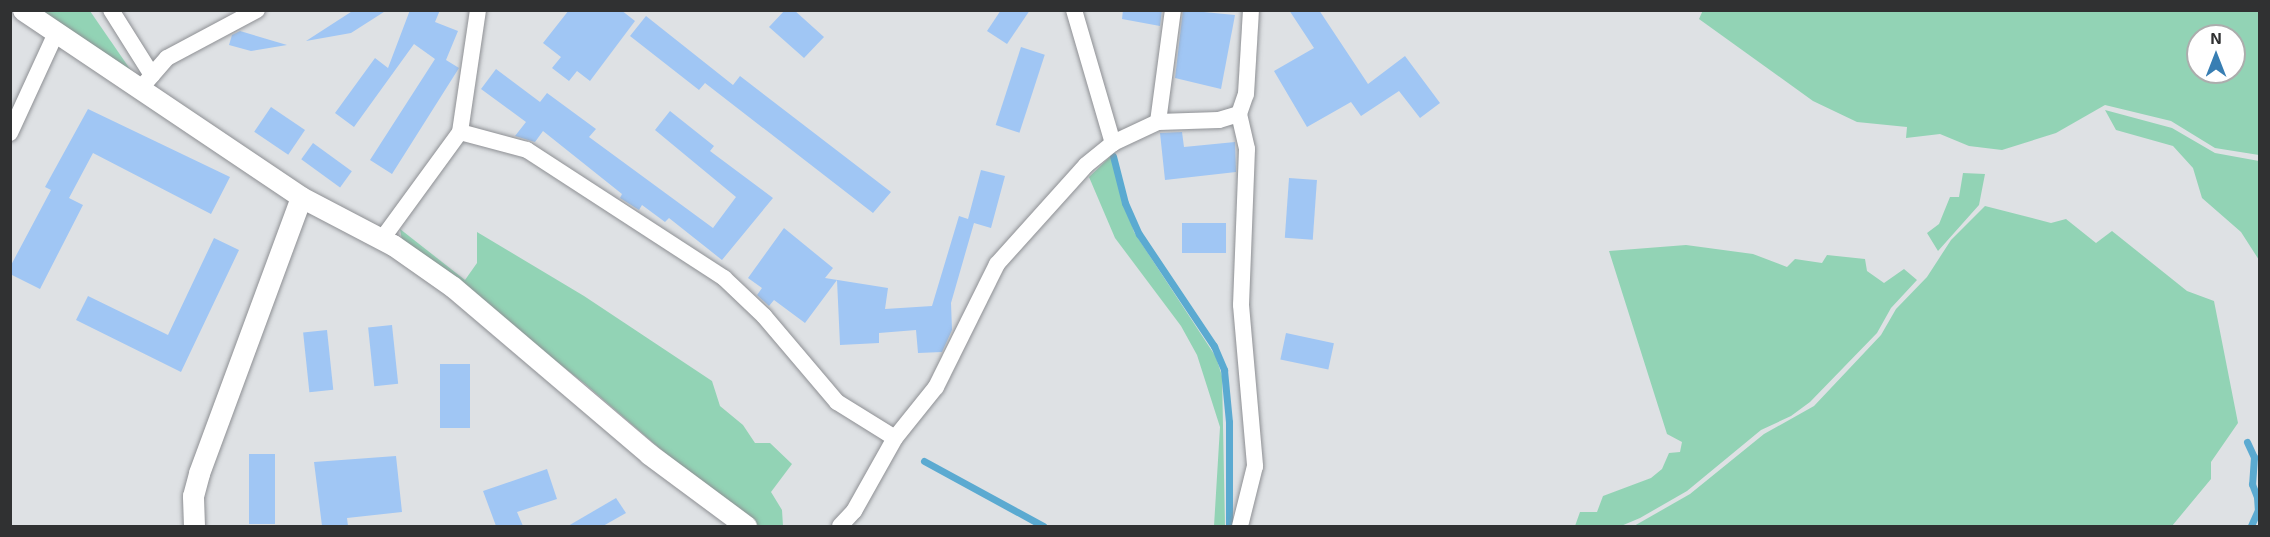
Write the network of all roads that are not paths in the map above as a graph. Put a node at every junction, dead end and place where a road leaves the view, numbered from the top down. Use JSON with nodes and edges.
{"nodes":[{"id":1,"x":23,"y":10,"type":"edge"},
{"id":2,"x":111,"y":10,"type":"edge"},
{"id":3,"x":257,"y":10,"type":"edge"},
{"id":4,"x":478,"y":10,"type":"edge"},
{"id":5,"x":1074,"y":10,"type":"edge"},
{"id":6,"x":1173,"y":10,"type":"edge"},
{"id":7,"x":1251,"y":10,"type":"edge"},
{"id":8,"x":56,"y":33,"type":"junction"},
{"id":9,"x":146,"y":82,"type":"junction"},
{"id":10,"x":1239,"y":114,"type":"junction"},
{"id":11,"x":1158,"y":122,"type":"junction"},
{"id":12,"x":460,"y":132,"type":"junction"},
{"id":13,"x":10,"y":133,"type":"edge"},
{"id":14,"x":1113,"y":143,"type":"junction"},
{"id":15,"x":301,"y":197,"type":"junction"},
{"id":16,"x":382,"y":239,"type":"junction"},
{"id":17,"x":895,"y":438,"type":"junction"},
{"id":18,"x":194,"y":526,"type":"edge"},
{"id":19,"x":746,"y":526,"type":"edge"},
{"id":20,"x":840,"y":526,"type":"edge"},
{"id":21,"x":1240,"y":526,"type":"edge"}],
"edges":[{"from":1,"to":8,"type":"street"},
{"from":2,"to":9,"type":"street"},
{"from":3,"to":9,"type":"street"},
{"from":4,"to":12,"type":"street"},
{"from":5,"to":14,"type":"street"},
{"from":6,"to":11,"type":"street"},
{"from":7,"to":10,"type":"street"},
{"from":8,"to":9,"type":"street"},
{"from":8,"to":13,"type":"street"},
{"from":9,"to":15,"type":"street"},
{"from":10,"to":11,"type":"street"},
{"from":10,"to":21,"type":"street"},
{"from":11,"to":14,"type":"street"},
{"from":12,"to":16,"type":"street"},
{"from":12,"to":17,"type":"street"},
{"from":14,"to":17,"type":"street"},
{"from":15,"to":16,"type":"street"},
{"from":15,"to":18,"type":"street"},
{"from":16,"to":19,"type":"street"},
{"from":17,"to":20,"type":"street"}]}
